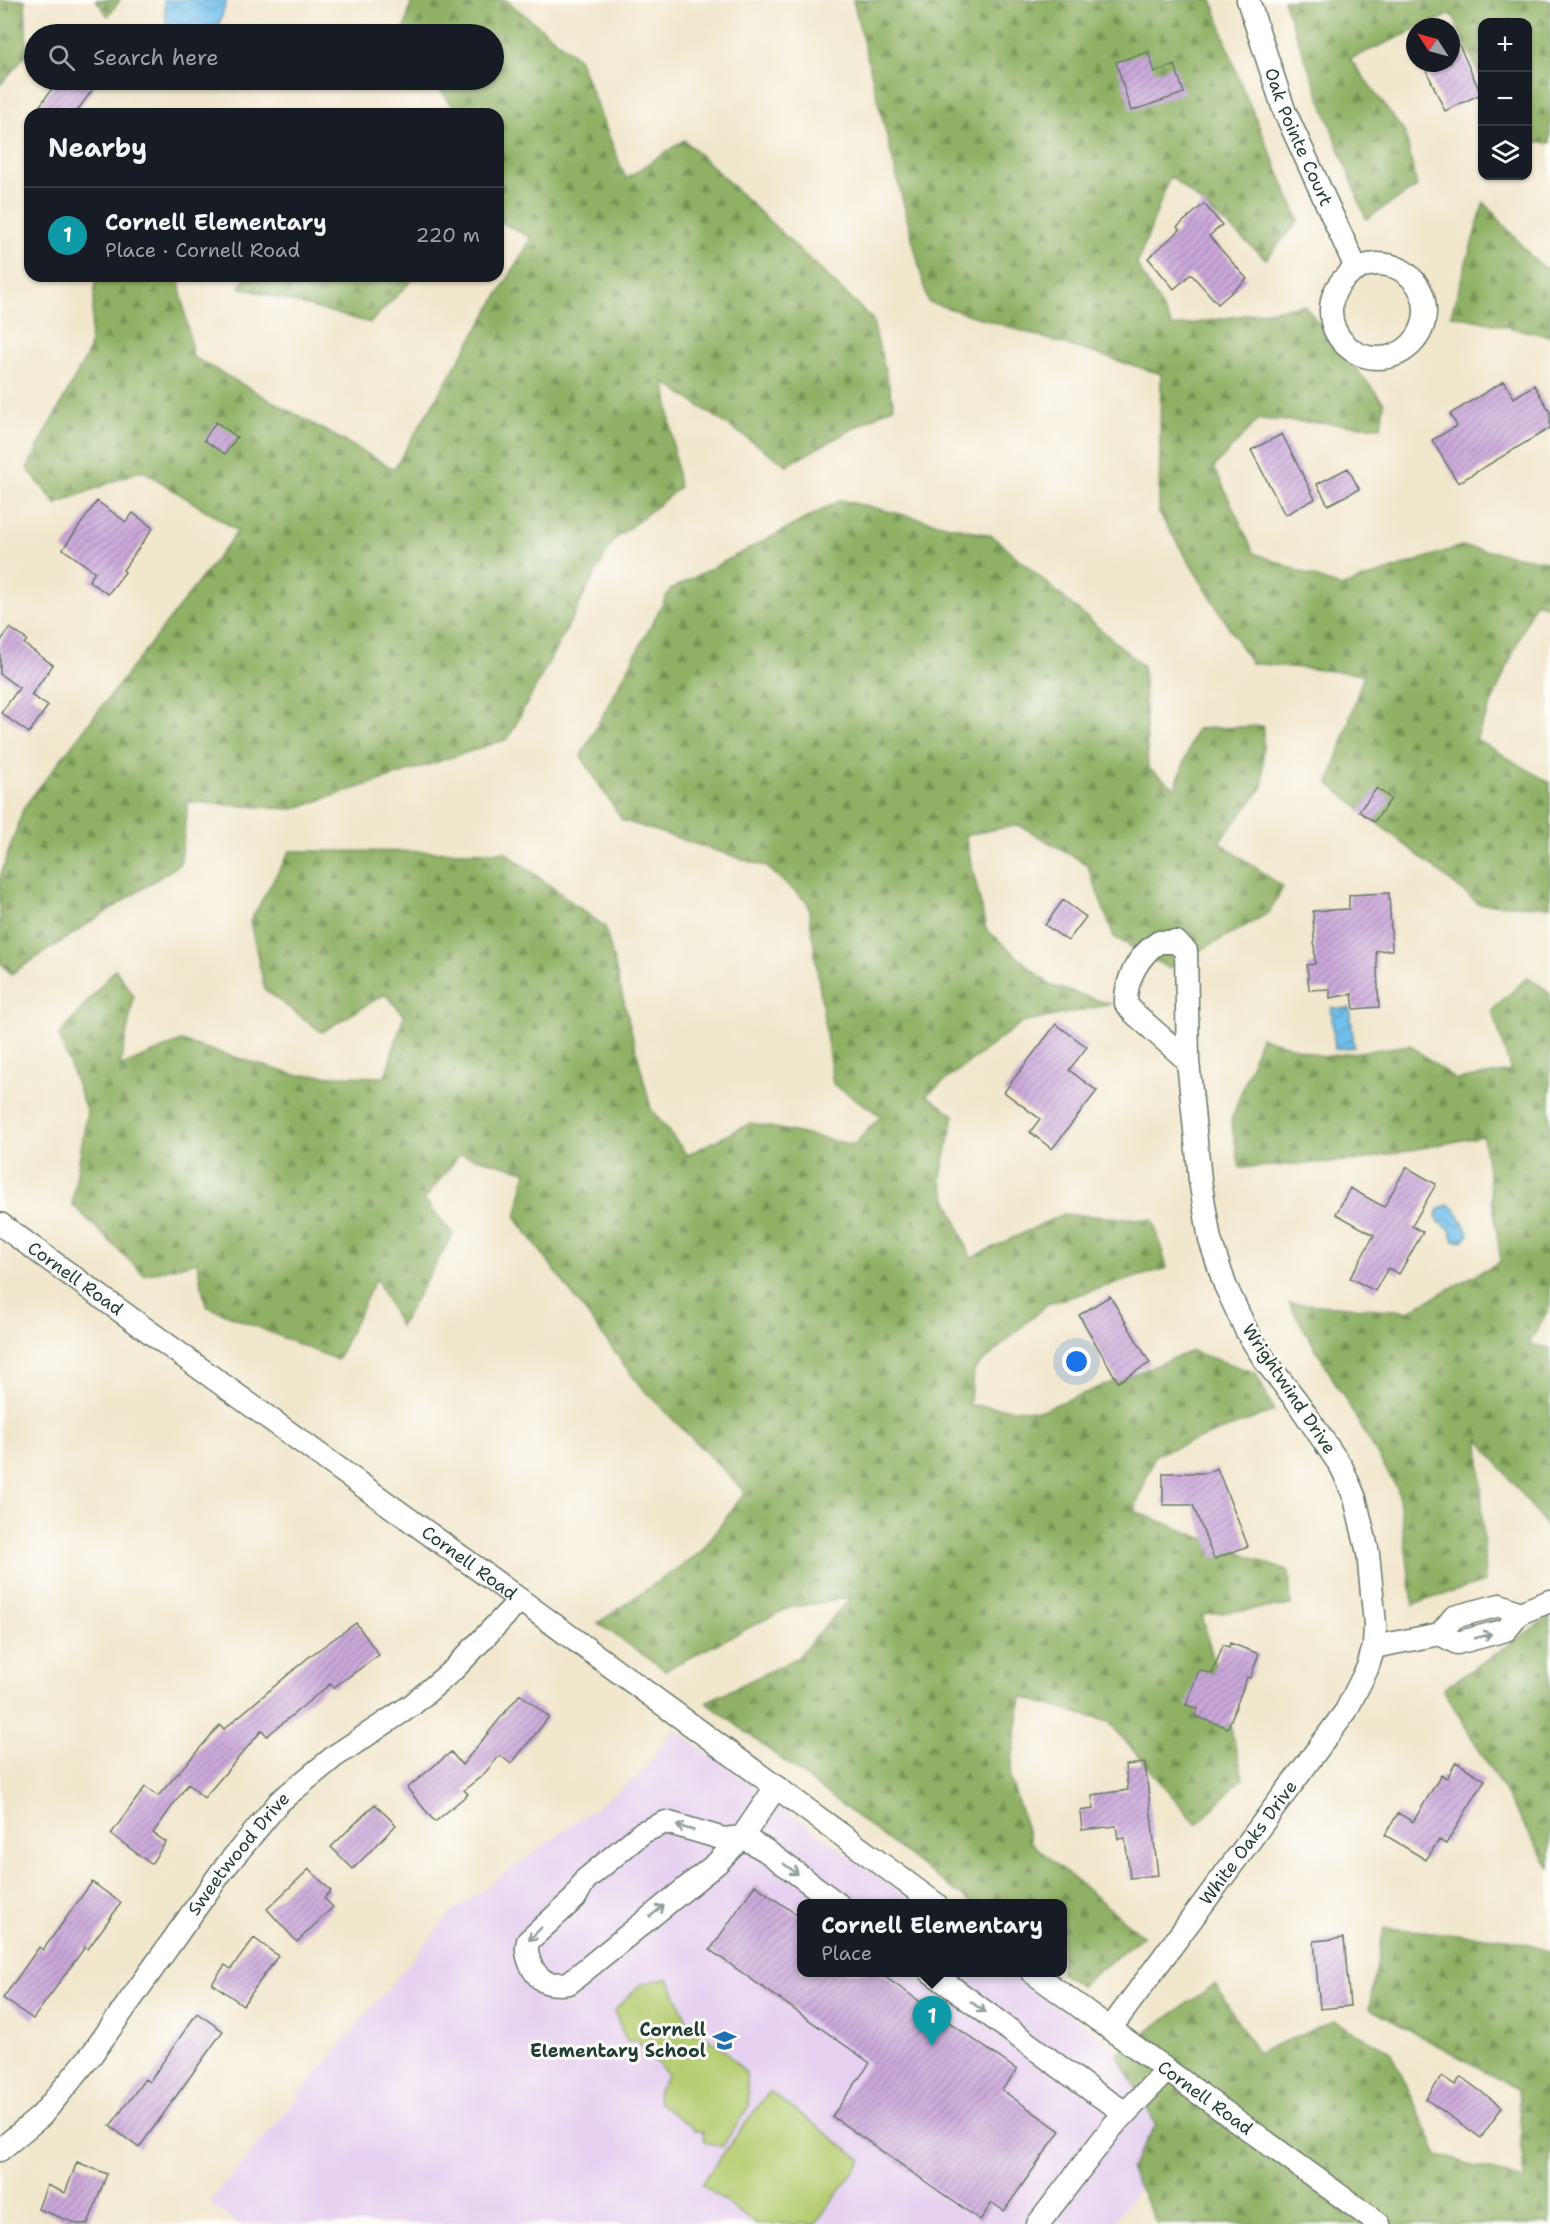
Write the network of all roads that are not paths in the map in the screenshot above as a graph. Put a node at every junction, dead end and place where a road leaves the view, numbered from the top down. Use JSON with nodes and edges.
{"nodes":[{"id":1,"x":1248,"y":0,"type":"edge"},
{"id":2,"x":1357,"y":270,"type":"junction"},
{"id":3,"x":1188,"y":1061,"type":"junction"},
{"id":4,"x":0,"y":1224,"type":"edge"},
{"id":5,"x":520,"y":1600,"type":"junction"},
{"id":6,"x":1550,"y":1601,"type":"edge"},
{"id":7,"x":1374,"y":1647,"type":"junction"},
{"id":8,"x":776,"y":1787,"type":"junction"},
{"id":9,"x":742,"y":1836,"type":"junction"},
{"id":10,"x":831,"y":1899,"type":"edge"},
{"id":11,"x":929,"y":1899,"type":"edge"},
{"id":12,"x":938,"y":1977,"type":"edge"},
{"id":13,"x":1039,"y":1977,"type":"edge"},
{"id":14,"x":1110,"y":2029,"type":"junction"},
{"id":15,"x":1166,"y":2071,"type":"junction"},
{"id":16,"x":1125,"y":2112,"type":"junction"},
{"id":17,"x":0,"y":2150,"type":"edge"},
{"id":18,"x":1038,"y":2224,"type":"edge"},
{"id":19,"x":1378,"y":2224,"type":"edge"}],
"edges":[{"from":1,"to":2,"type":"street","name":"Oak Pointe Court"},
{"from":2,"to":2,"type":"street"},
{"from":3,"to":3,"type":"street","name":"Wrightwind Drive"},
{"from":3,"to":7,"type":"street","name":"Wrightwind Drive"},
{"from":4,"to":5,"type":"street","name":"Cornell Road"},
{"from":5,"to":8,"type":"street","name":"Cornell Road"},
{"from":5,"to":17,"type":"street","name":"Sweetwood Drive"},
{"from":6,"to":7,"type":"street"},
{"from":7,"to":14,"type":"street","name":"White Oaks Drive"},
{"from":8,"to":9,"type":"street"},
{"from":8,"to":11,"type":"street","name":"Cornell Road"},
{"from":9,"to":9,"type":"street","one_way":true},
{"from":9,"to":10,"type":"street","one_way":true},
{"from":12,"to":16,"type":"street","one_way":true},
{"from":13,"to":14,"type":"street","name":"Cornell Road"},
{"from":14,"to":15,"type":"street","name":"Cornell Road"},
{"from":15,"to":16,"type":"street"},
{"from":15,"to":19,"type":"street","name":"Cornell Road"},
{"from":16,"to":18,"type":"street"}]}
